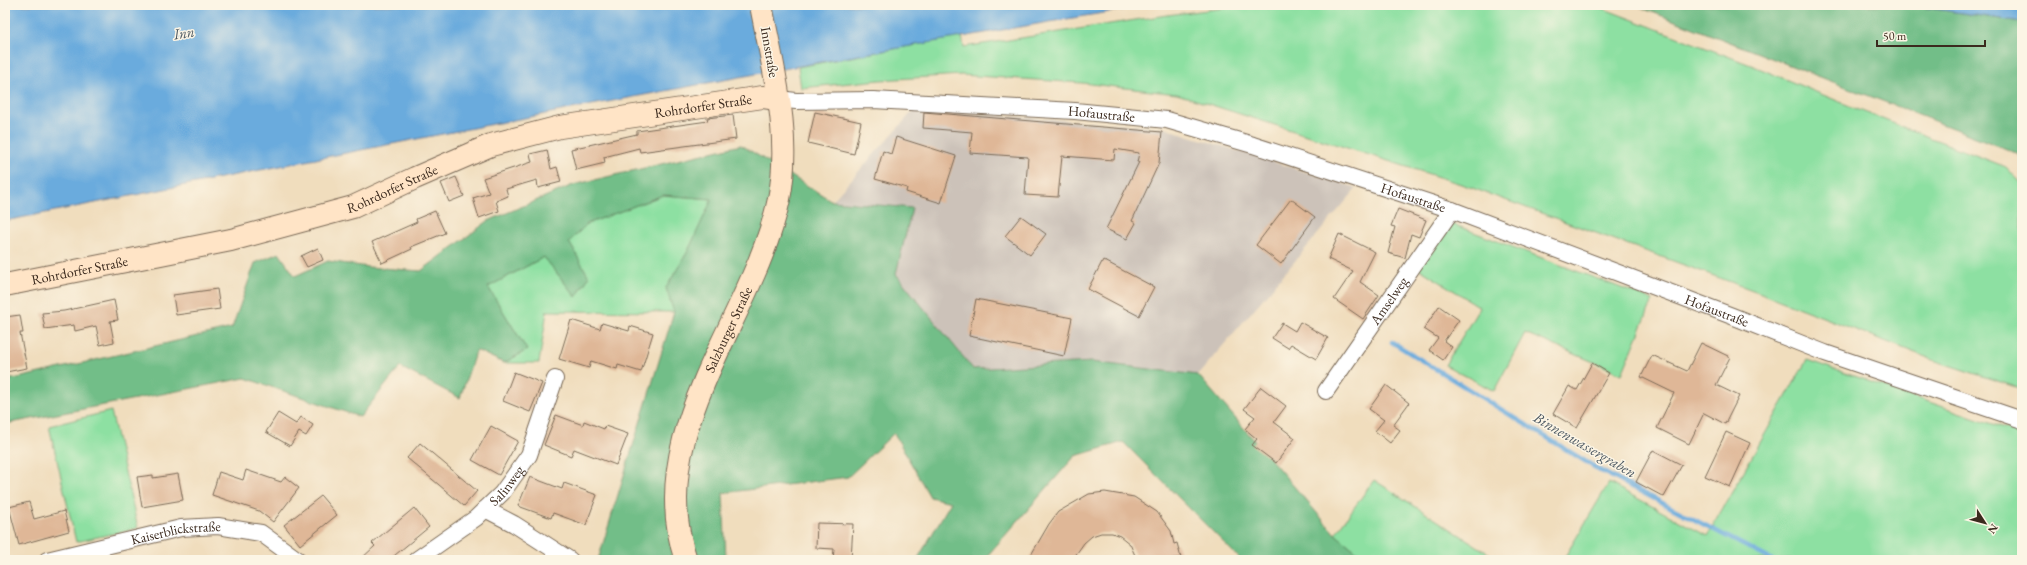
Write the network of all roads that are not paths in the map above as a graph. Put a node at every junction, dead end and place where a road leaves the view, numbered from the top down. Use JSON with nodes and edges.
{"nodes":[{"id":1,"x":761,"y":5,"type":"edge"},
{"id":2,"x":778,"y":98,"type":"junction"},
{"id":3,"x":1452,"y":210,"type":"junction"},
{"id":4,"x":5,"y":285,"type":"edge"},
{"id":5,"x":555,"y":378,"type":"dead end"},
{"id":6,"x":1326,"y":391,"type":"dead end"},
{"id":7,"x":2022,"y":420,"type":"edge"},
{"id":8,"x":485,"y":510,"type":"junction"},
{"id":9,"x":48,"y":560,"type":"edge"},
{"id":10,"x":298,"y":560,"type":"edge"},
{"id":11,"x":416,"y":560,"type":"edge"},
{"id":12,"x":570,"y":560,"type":"edge"},
{"id":13,"x":686,"y":560,"type":"edge"}],
"edges":[{"from":1,"to":2,"type":"main road","name":"Innstraße"},
{"from":2,"to":3,"type":"street","name":"Hofaustraße"},
{"from":2,"to":4,"type":"main road","name":"Rohrdorfer Straße"},
{"from":2,"to":13,"type":"main road","name":"Salzburger Straße"},
{"from":3,"to":6,"type":"street","name":"Amselweg"},
{"from":3,"to":7,"type":"street","name":"Hofaustraße"},
{"from":5,"to":8,"type":"street","name":"Salinweg"},
{"from":8,"to":11,"type":"street","name":"Salinweg"},
{"from":8,"to":12,"type":"street"},
{"from":9,"to":10,"type":"street","name":"Kaiserblickstraße"}]}
